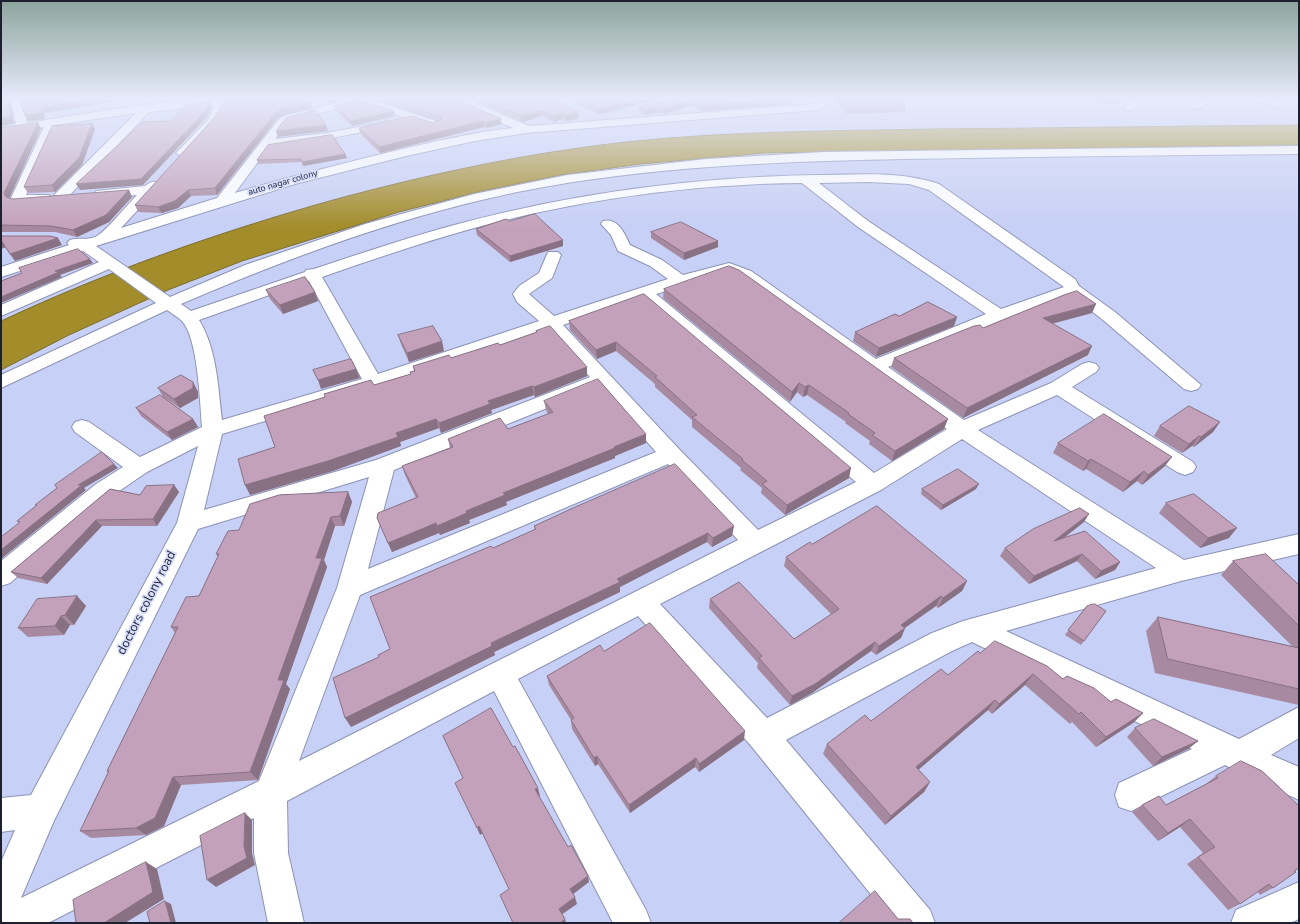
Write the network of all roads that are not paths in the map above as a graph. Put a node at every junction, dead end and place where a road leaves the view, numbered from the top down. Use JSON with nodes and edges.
{"nodes":[{"id":1,"x":43,"y":142,"type":"edge"},
{"id":2,"x":111,"y":142,"type":"edge"},
{"id":3,"x":192,"y":142,"type":"edge"},
{"id":4,"x":280,"y":142,"type":"edge"},
{"id":5,"x":452,"y":142,"type":"edge"},
{"id":6,"x":267,"y":144,"type":"joint"},
{"id":7,"x":1299,"y":150,"type":"edge"},
{"id":8,"x":175,"y":161,"type":"edge"},
{"id":9,"x":165,"y":173,"type":"edge"},
{"id":10,"x":804,"y":178,"type":"junction"},
{"id":11,"x":149,"y":190,"type":"junction"},
{"id":12,"x":60,"y":197,"type":"junction"},
{"id":13,"x":223,"y":200,"type":"junction"},
{"id":14,"x":608,"y":224,"type":"dead end"},
{"id":15,"x":56,"y":238,"type":"edge"},
{"id":16,"x":102,"y":241,"type":"junction"},
{"id":17,"x":85,"y":245,"type":"junction"},
{"id":18,"x":553,"y":255,"type":"dead end"},
{"id":19,"x":112,"y":265,"type":"junction"},
{"id":20,"x":1,"y":272,"type":"edge"},
{"id":21,"x":312,"y":274,"type":"junction"},
{"id":22,"x":681,"y":281,"type":"junction"},
{"id":23,"x":1073,"y":289,"type":"junction"},
{"id":24,"x":644,"y":292,"type":"junction"},
{"id":25,"x":174,"y":307,"type":"junction"},
{"id":26,"x":1,"y":311,"type":"edge"},
{"id":27,"x":999,"y":315,"type":"junction"},
{"id":28,"x":552,"y":324,"type":"junction"},
{"id":29,"x":874,"y":366,"type":"junction"},
{"id":30,"x":1089,"y":368,"type":"dead end"},
{"id":31,"x":603,"y":379,"type":"junction"},
{"id":32,"x":1,"y":382,"type":"edge"},
{"id":33,"x":373,"y":382,"type":"junction"},
{"id":34,"x":1191,"y":385,"type":"dead end"},
{"id":35,"x":1058,"y":387,"type":"junction"},
{"id":36,"x":82,"y":427,"type":"dead end"},
{"id":37,"x":962,"y":429,"type":"junction"},
{"id":38,"x":213,"y":430,"type":"junction"},
{"id":39,"x":671,"y":454,"type":"junction"},
{"id":40,"x":384,"y":465,"type":"junction"},
{"id":41,"x":139,"y":467,"type":"junction"},
{"id":42,"x":1185,"y":467,"type":"dead end"},
{"id":43,"x":873,"y":484,"type":"junction"},
{"id":44,"x":189,"y":523,"type":"junction"},
{"id":45,"x":755,"y":542,"type":"junction"},
{"id":46,"x":1299,"y":544,"type":"edge"},
{"id":47,"x":1181,"y":571,"type":"junction"},
{"id":48,"x":1,"y":576,"type":"edge"},
{"id":49,"x":350,"y":588,"type":"junction"},
{"id":50,"x":641,"y":601,"type":"junction"},
{"id":51,"x":973,"y":629,"type":"junction"},
{"id":52,"x":500,"y":674,"type":"junction"},
{"id":53,"x":1299,"y":720,"type":"edge"},
{"id":54,"x":763,"y":736,"type":"junction"},
{"id":55,"x":1232,"y":752,"type":"junction"},
{"id":56,"x":1299,"y":784,"type":"edge"},
{"id":57,"x":272,"y":792,"type":"junction"},
{"id":58,"x":1132,"y":794,"type":"dead end"},
{"id":59,"x":41,"y":811,"type":"junction"},
{"id":60,"x":1,"y":815,"type":"edge"},
{"id":61,"x":1299,"y":900,"type":"edge"},
{"id":62,"x":1,"y":902,"type":"edge"},
{"id":63,"x":10,"y":923,"type":"edge"},
{"id":64,"x":286,"y":923,"type":"edge"},
{"id":65,"x":632,"y":923,"type":"edge"},
{"id":66,"x":917,"y":923,"type":"edge"},
{"id":67,"x":1249,"y":923,"type":"edge"}],
"edges":[{"from":1,"to":12,"type":"street"},
{"from":2,"to":12,"type":"street"},
{"from":3,"to":8,"type":"street"},
{"from":4,"to":6,"type":"street"},
{"from":5,"to":13,"type":"street","name":"auto nagar colony"},
{"from":6,"to":13,"type":"street"},
{"from":7,"to":25,"type":"street"},
{"from":9,"to":11,"type":"street"},
{"from":10,"to":21,"type":"street"},
{"from":10,"to":23,"type":"street"},
{"from":10,"to":27,"type":"street"},
{"from":11,"to":12,"type":"street"},
{"from":11,"to":16,"type":"street"},
{"from":13,"to":16,"type":"street","name":"auto nagar colony"},
{"from":14,"to":22,"type":"street"},
{"from":15,"to":17,"type":"street"},
{"from":16,"to":17,"type":"street","name":"auto nagar colony"},
{"from":17,"to":19,"type":"street"},
{"from":17,"to":20,"type":"street","name":"auto nagar colony"},
{"from":18,"to":28,"type":"street"},
{"from":19,"to":25,"type":"street"},
{"from":19,"to":26,"type":"street"},
{"from":21,"to":25,"type":"street"},
{"from":21,"to":33,"type":"street"},
{"from":22,"to":24,"type":"street"},
{"from":22,"to":29,"type":"street"},
{"from":23,"to":27,"type":"street"},
{"from":23,"to":34,"type":"street"},
{"from":24,"to":28,"type":"street"},
{"from":24,"to":43,"type":"street"},
{"from":25,"to":32,"type":"street"},
{"from":25,"to":38,"type":"street","name":"doctors colony road"},
{"from":27,"to":29,"type":"street"},
{"from":28,"to":31,"type":"street"},
{"from":28,"to":33,"type":"street"},
{"from":29,"to":37,"type":"street"},
{"from":30,"to":35,"type":"street"},
{"from":31,"to":39,"type":"street"},
{"from":31,"to":40,"type":"street"},
{"from":33,"to":38,"type":"street"},
{"from":35,"to":37,"type":"street"},
{"from":35,"to":42,"type":"street"},
{"from":36,"to":41,"type":"street"},
{"from":37,"to":43,"type":"street"},
{"from":37,"to":47,"type":"street"},
{"from":38,"to":41,"type":"street"},
{"from":38,"to":44,"type":"street","name":"doctors colony road"},
{"from":39,"to":45,"type":"street"},
{"from":39,"to":49,"type":"street"},
{"from":40,"to":44,"type":"street"},
{"from":40,"to":49,"type":"street"},
{"from":41,"to":48,"type":"street"},
{"from":43,"to":45,"type":"street"},
{"from":44,"to":59,"type":"street","name":"doctors colony road"},
{"from":45,"to":50,"type":"street"},
{"from":46,"to":47,"type":"street"},
{"from":47,"to":51,"type":"street"},
{"from":49,"to":57,"type":"street"},
{"from":50,"to":52,"type":"street"},
{"from":50,"to":54,"type":"street"},
{"from":51,"to":54,"type":"street"},
{"from":51,"to":55,"type":"street"},
{"from":52,"to":57,"type":"street"},
{"from":52,"to":65,"type":"street"},
{"from":53,"to":55,"type":"street"},
{"from":54,"to":66,"type":"street"},
{"from":55,"to":56,"type":"street"},
{"from":55,"to":58,"type":"street"},
{"from":57,"to":63,"type":"street"},
{"from":57,"to":64,"type":"street"},
{"from":59,"to":60,"type":"street"},
{"from":59,"to":62,"type":"street","name":"doctors colony road"},
{"from":61,"to":67,"type":"street"}]}
